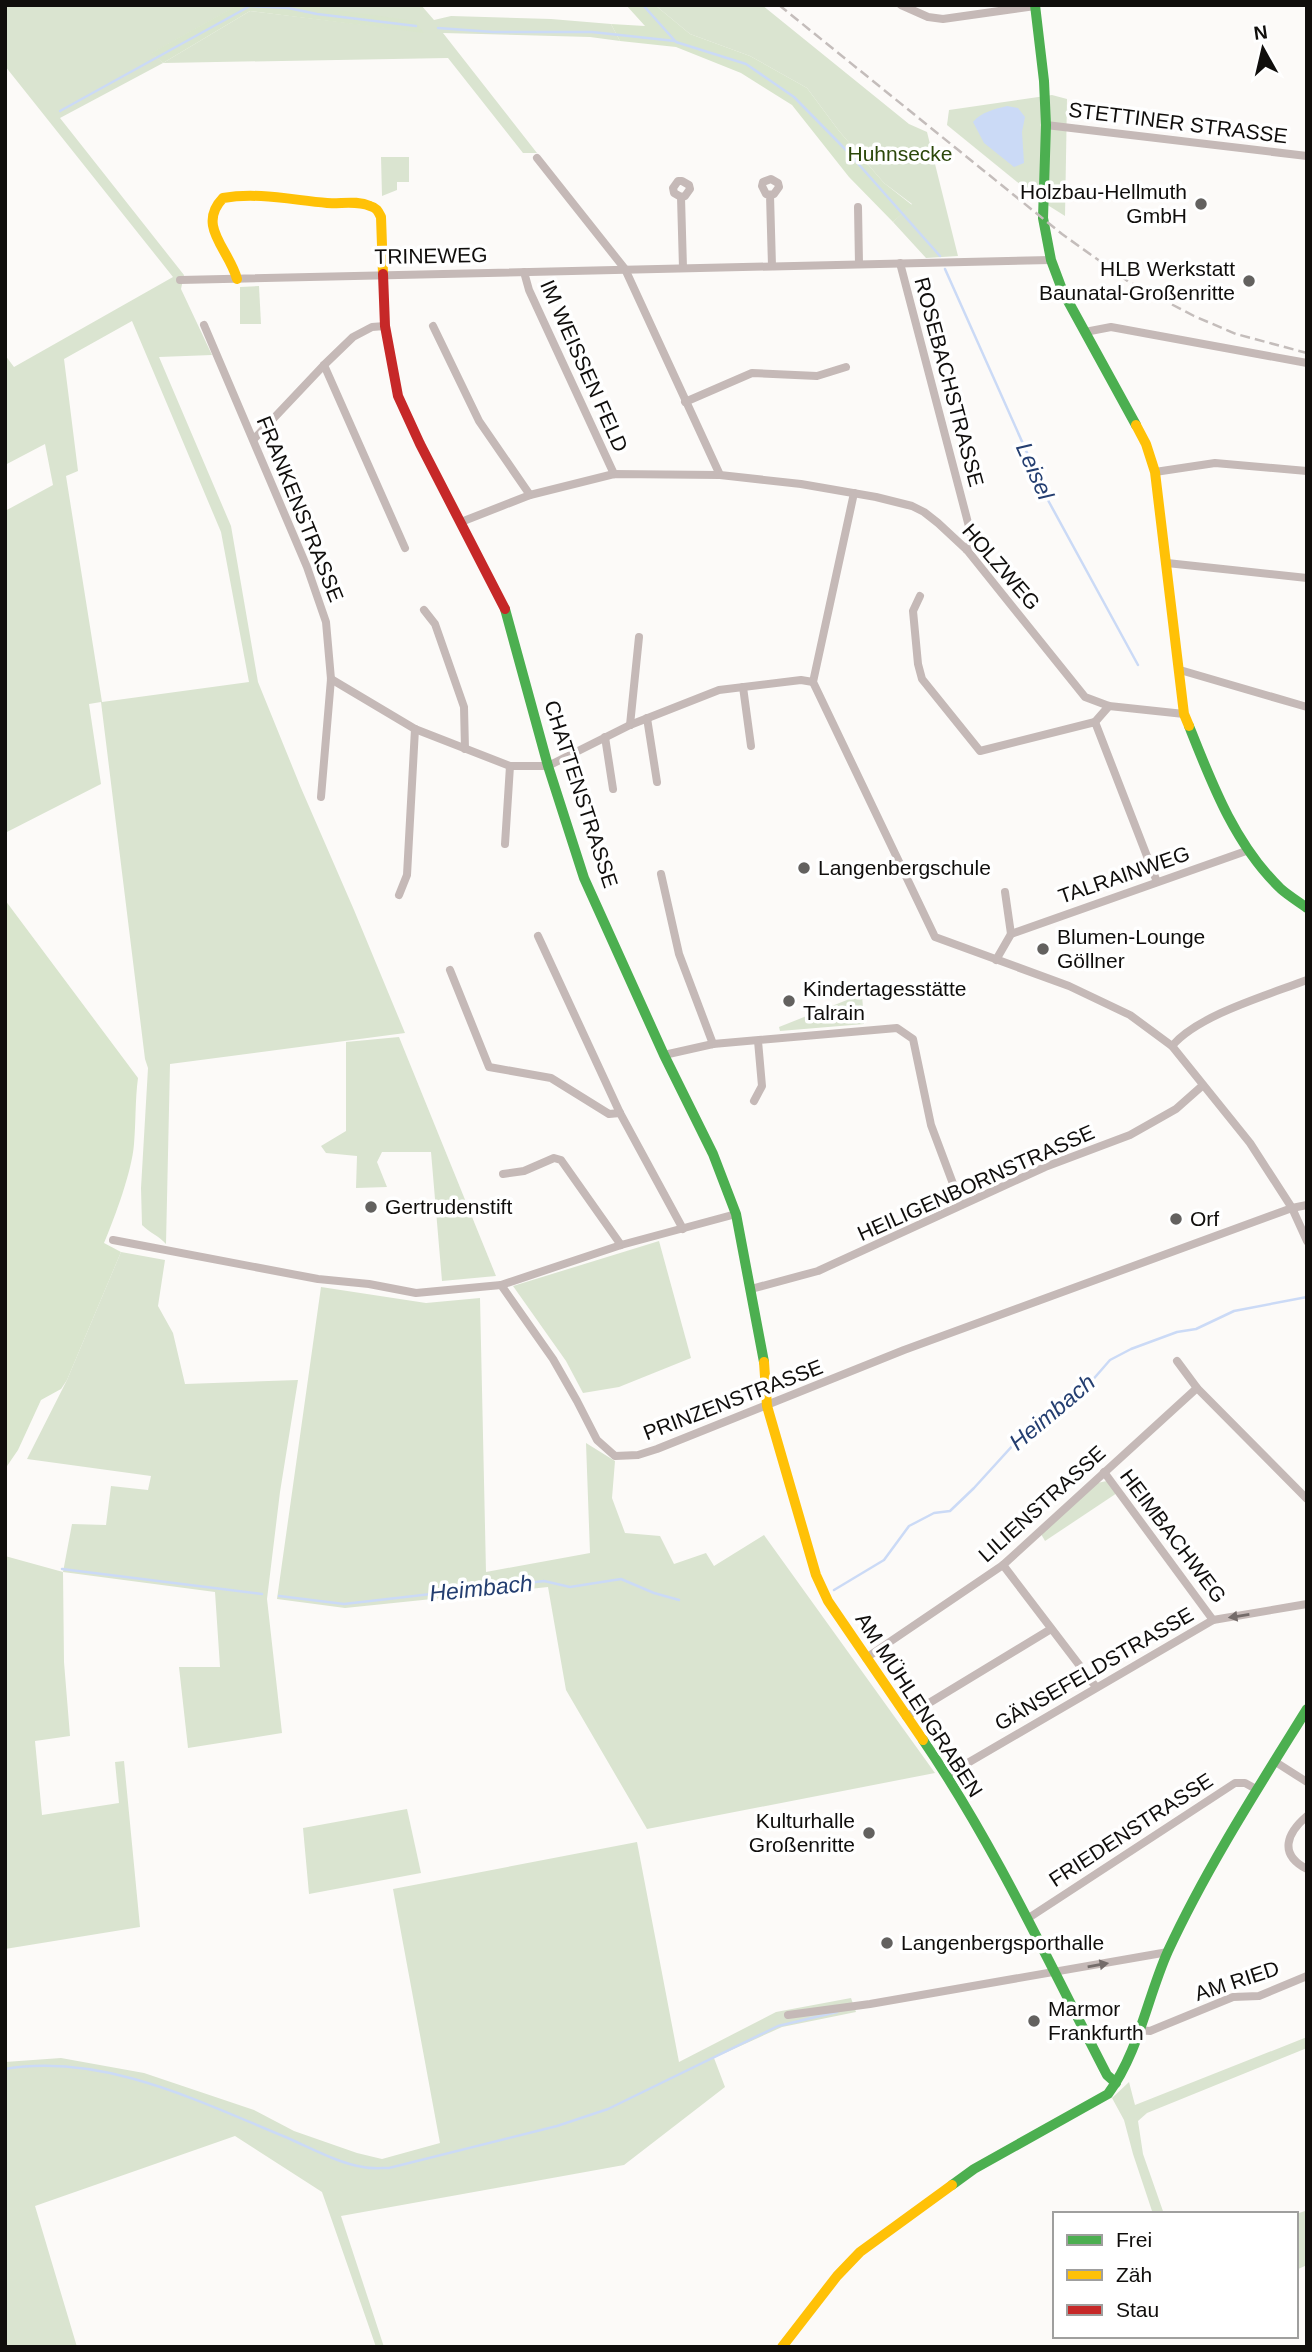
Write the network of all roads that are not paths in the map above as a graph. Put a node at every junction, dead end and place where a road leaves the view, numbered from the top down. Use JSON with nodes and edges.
{"nodes":[{"id":1,"x":901,"y":5,"type":"edge"},
{"id":2,"x":1035,"y":6,"type":"edge"},
{"id":3,"x":1046,"y":125,"type":"junction"},
{"id":4,"x":1307,"y":155,"type":"edge"},
{"id":5,"x":537,"y":158,"type":"dead end"},
{"id":6,"x":770,"y":195,"type":"dead end"},
{"id":7,"x":681,"y":197,"type":"dead end"},
{"id":8,"x":858,"y":207,"type":"dead end"},
{"id":9,"x":1051,"y":260,"type":"junction"},
{"id":10,"x":859,"y":264,"type":"junction"},
{"id":11,"x":900,"y":264,"type":"junction"},
{"id":12,"x":772,"y":266,"type":"junction"},
{"id":13,"x":683,"y":268,"type":"junction"},
{"id":14,"x":625,"y":269,"type":"junction"},
{"id":15,"x":524,"y":272,"type":"junction"},
{"id":16,"x":384,"y":275,"type":"junction"},
{"id":17,"x":237,"y":278,"type":"junction"},
{"id":18,"x":180,"y":280,"type":"dead end"},
{"id":19,"x":204,"y":325,"type":"dead end"},
{"id":20,"x":385,"y":326,"type":"junction"},
{"id":21,"x":433,"y":326,"type":"dead end"},
{"id":22,"x":1085,"y":332,"type":"junction"},
{"id":23,"x":1307,"y":363,"type":"edge"},
{"id":24,"x":324,"y":365,"type":"junction"},
{"id":25,"x":846,"y":367,"type":"dead end"},
{"id":26,"x":685,"y":402,"type":"junction"},
{"id":27,"x":254,"y":439,"type":"junction"},
{"id":28,"x":1307,"y":471,"type":"edge"},
{"id":29,"x":1155,"y":472,"type":"junction"},
{"id":30,"x":614,"y":474,"type":"junction"},
{"id":31,"x":720,"y":475,"type":"junction"},
{"id":32,"x":854,"y":493,"type":"junction"},
{"id":33,"x":530,"y":495,"type":"junction"},
{"id":34,"x":461,"y":522,"type":"junction"},
{"id":35,"x":405,"y":548,"type":"dead end"},
{"id":36,"x":967,"y":550,"type":"junction"},
{"id":37,"x":1167,"y":563,"type":"junction"},
{"id":38,"x":1307,"y":579,"type":"edge"},
{"id":39,"x":920,"y":596,"type":"dead end"},
{"id":40,"x":424,"y":610,"type":"dead end"},
{"id":41,"x":639,"y":637,"type":"dead end"},
{"id":42,"x":1180,"y":670,"type":"junction"},
{"id":43,"x":331,"y":679,"type":"junction"},
{"id":44,"x":813,"y":682,"type":"junction"},
{"id":45,"x":743,"y":687,"type":"junction"},
{"id":46,"x":1109,"y":706,"type":"junction"},
{"id":47,"x":1307,"y":707,"type":"edge"},
{"id":48,"x":1184,"y":714,"type":"junction"},
{"id":49,"x":647,"y":719,"type":"junction"},
{"id":50,"x":1095,"y":722,"type":"junction"},
{"id":51,"x":630,"y":725,"type":"junction"},
{"id":52,"x":415,"y":729,"type":"junction"},
{"id":53,"x":606,"y":737,"type":"junction"},
{"id":54,"x":751,"y":746,"type":"dead end"},
{"id":55,"x":465,"y":749,"type":"junction"},
{"id":56,"x":510,"y":766,"type":"junction"},
{"id":57,"x":548,"y":766,"type":"junction"},
{"id":58,"x":657,"y":782,"type":"dead end"},
{"id":59,"x":613,"y":789,"type":"dead end"},
{"id":60,"x":321,"y":797,"type":"dead end"},
{"id":61,"x":505,"y":844,"type":"dead end"},
{"id":62,"x":1249,"y":850,"type":"junction"},
{"id":63,"x":661,"y":873,"type":"dead end"},
{"id":64,"x":1157,"y":881,"type":"junction"},
{"id":65,"x":1005,"y":892,"type":"dead end"},
{"id":66,"x":398,"y":895,"type":"dead end"},
{"id":67,"x":1307,"y":908,"type":"edge"},
{"id":68,"x":1011,"y":934,"type":"junction"},
{"id":69,"x":538,"y":936,"type":"dead end"},
{"id":70,"x":996,"y":960,"type":"junction"},
{"id":71,"x":450,"y":970,"type":"dead end"},
{"id":72,"x":1307,"y":980,"type":"edge"},
{"id":73,"x":758,"y":1041,"type":"junction"},
{"id":74,"x":713,"y":1044,"type":"junction"},
{"id":75,"x":1172,"y":1046,"type":"junction"},
{"id":76,"x":664,"y":1055,"type":"junction"},
{"id":77,"x":1202,"y":1086,"type":"junction"},
{"id":78,"x":754,"y":1101,"type":"dead end"},
{"id":79,"x":620,"y":1113,"type":"junction"},
{"id":80,"x":503,"y":1174,"type":"dead end"},
{"id":81,"x":961,"y":1205,"type":"junction"},
{"id":82,"x":1307,"y":1205,"type":"edge"},
{"id":83,"x":1292,"y":1208,"type":"junction"},
{"id":84,"x":736,"y":1214,"type":"junction"},
{"id":85,"x":683,"y":1229,"type":"junction"},
{"id":86,"x":113,"y":1240,"type":"dead end"},
{"id":87,"x":1307,"y":1241,"type":"edge"},
{"id":88,"x":621,"y":1245,"type":"junction"},
{"id":89,"x":501,"y":1285,"type":"junction"},
{"id":90,"x":751,"y":1289,"type":"junction"},
{"id":91,"x":1177,"y":1361,"type":"dead end"},
{"id":92,"x":1197,"y":1388,"type":"junction"},
{"id":93,"x":767,"y":1406,"type":"junction"},
{"id":94,"x":1104,"y":1472,"type":"junction"},
{"id":95,"x":1307,"y":1499,"type":"edge"},
{"id":96,"x":1003,"y":1565,"type":"junction"},
{"id":97,"x":1307,"y":1604,"type":"edge"},
{"id":98,"x":1213,"y":1620,"type":"junction"},
{"id":99,"x":1051,"y":1629,"type":"junction"},
{"id":100,"x":866,"y":1658,"type":"junction"},
{"id":101,"x":1096,"y":1687,"type":"junction"},
{"id":102,"x":1307,"y":1709,"type":"edge"},
{"id":103,"x":906,"y":1717,"type":"junction"},
{"id":104,"x":1274,"y":1760,"type":"junction"},
{"id":105,"x":947,"y":1775,"type":"junction"},
{"id":106,"x":1307,"y":1782,"type":"edge"},
{"id":107,"x":1256,"y":1789,"type":"junction"},
{"id":108,"x":1307,"y":1816,"type":"edge"},
{"id":109,"x":1307,"y":1869,"type":"edge"},
{"id":110,"x":1027,"y":1919,"type":"junction"},
{"id":111,"x":1168,"y":1952,"type":"junction"},
{"id":112,"x":1054,"y":1973,"type":"junction"},
{"id":113,"x":1307,"y":1976,"type":"edge"},
{"id":114,"x":789,"y":2015,"type":"dead end"},
{"id":115,"x":1139,"y":2030,"type":"junction"},
{"id":116,"x":1116,"y":2083,"type":"junction"},
{"id":117,"x":782,"y":2347,"type":"edge"}],
"edges":[{"from":1,"to":2,"type":"street"},
{"from":2,"to":3,"type":"street"},
{"from":3,"to":4,"type":"street","name":"STETTINER STRASSE"},
{"from":3,"to":9,"type":"street"},
{"from":5,"to":14,"type":"street"},
{"from":6,"to":12,"type":"street"},
{"from":7,"to":13,"type":"street"},
{"from":8,"to":10,"type":"street"},
{"from":9,"to":11,"type":"street","name":"TRINEWEG"},
{"from":9,"to":22,"type":"street"},
{"from":10,"to":11,"type":"street","name":"TRINEWEG"},
{"from":10,"to":12,"type":"street","name":"TRINEWEG"},
{"from":11,"to":36,"type":"street","name":"ROSEBACHSTRASSE"},
{"from":12,"to":13,"type":"street","name":"TRINEWEG"},
{"from":13,"to":14,"type":"street","name":"TRINEWEG"},
{"from":14,"to":15,"type":"street","name":"TRINEWEG"},
{"from":14,"to":26,"type":"street"},
{"from":15,"to":16,"type":"street","name":"TRINEWEG"},
{"from":15,"to":30,"type":"street","name":"IM WEISSEN FELD"},
{"from":16,"to":17,"type":"street","name":"TRINEWEG"},
{"from":16,"to":17,"type":"street","name":"CHATTENSTRASSE"},
{"from":16,"to":20,"type":"street","name":"CHATTENSTRASSE"},
{"from":17,"to":18,"type":"street","name":"TRINEWEG"},
{"from":19,"to":27,"type":"street","name":"FRANKENSTRASSE"},
{"from":20,"to":24,"type":"street"},
{"from":20,"to":34,"type":"street","name":"CHATTENSTRASSE"},
{"from":21,"to":33,"type":"street"},
{"from":22,"to":23,"type":"street"},
{"from":22,"to":29,"type":"street"},
{"from":24,"to":27,"type":"street"},
{"from":24,"to":35,"type":"street"},
{"from":25,"to":26,"type":"street"},
{"from":26,"to":31,"type":"street"},
{"from":27,"to":43,"type":"street","name":"FRANKENSTRASSE"},
{"from":28,"to":29,"type":"street"},
{"from":29,"to":37,"type":"street"},
{"from":30,"to":31,"type":"street","name":"HOLZWEG"},
{"from":30,"to":33,"type":"street","name":"HOLZWEG"},
{"from":31,"to":32,"type":"street","name":"HOLZWEG"},
{"from":32,"to":36,"type":"street","name":"HOLZWEG"},
{"from":32,"to":44,"type":"street"},
{"from":33,"to":34,"type":"street","name":"HOLZWEG"},
{"from":34,"to":57,"type":"street","name":"CHATTENSTRASSE"},
{"from":36,"to":46,"type":"street","name":"HOLZWEG"},
{"from":37,"to":38,"type":"street"},
{"from":37,"to":42,"type":"street"},
{"from":39,"to":50,"type":"street"},
{"from":40,"to":55,"type":"street"},
{"from":41,"to":51,"type":"street"},
{"from":42,"to":47,"type":"street"},
{"from":42,"to":48,"type":"street"},
{"from":43,"to":52,"type":"street"},
{"from":43,"to":60,"type":"street","name":"FRANKENSTRASSE"},
{"from":44,"to":45,"type":"street"},
{"from":44,"to":70,"type":"street"},
{"from":45,"to":49,"type":"street"},
{"from":45,"to":54,"type":"street"},
{"from":46,"to":48,"type":"street","name":"HOLZWEG"},
{"from":46,"to":50,"type":"street"},
{"from":48,"to":62,"type":"street"},
{"from":49,"to":51,"type":"street"},
{"from":49,"to":58,"type":"street"},
{"from":50,"to":64,"type":"street"},
{"from":51,"to":53,"type":"street"},
{"from":52,"to":55,"type":"street"},
{"from":52,"to":66,"type":"street"},
{"from":53,"to":57,"type":"street"},
{"from":53,"to":59,"type":"street"},
{"from":55,"to":56,"type":"street"},
{"from":56,"to":57,"type":"street"},
{"from":56,"to":61,"type":"street"},
{"from":57,"to":76,"type":"street","name":"CHATTENSTRASSE"},
{"from":62,"to":64,"type":"street","name":"TALRAINWEG"},
{"from":62,"to":67,"type":"street"},
{"from":63,"to":74,"type":"street"},
{"from":64,"to":68,"type":"street","name":"TALRAINWEG"},
{"from":65,"to":68,"type":"street"},
{"from":68,"to":70,"type":"street"},
{"from":69,"to":79,"type":"street"},
{"from":70,"to":75,"type":"street"},
{"from":71,"to":79,"type":"street"},
{"from":72,"to":75,"type":"street"},
{"from":73,"to":74,"type":"street"},
{"from":73,"to":78,"type":"street"},
{"from":73,"to":81,"type":"street"},
{"from":74,"to":76,"type":"street"},
{"from":75,"to":77,"type":"street"},
{"from":76,"to":84,"type":"street","name":"CHATTENSTRASSE"},
{"from":77,"to":81,"type":"street","name":"HEILIGENBORNSTRASSE"},
{"from":77,"to":83,"type":"street"},
{"from":79,"to":85,"type":"street"},
{"from":80,"to":88,"type":"street"},
{"from":81,"to":90,"type":"street","name":"HEILIGENBORNSTRASSE"},
{"from":82,"to":83,"type":"street","name":"PRINZENSTRASSE"},
{"from":83,"to":87,"type":"street"},
{"from":83,"to":93,"type":"street","name":"PRINZENSTRASSE"},
{"from":84,"to":85,"type":"street"},
{"from":84,"to":90,"type":"street","name":"CHATTENSTRASSE"},
{"from":85,"to":88,"type":"street"},
{"from":86,"to":89,"type":"street"},
{"from":88,"to":89,"type":"street"},
{"from":89,"to":93,"type":"street","name":"PRINZENSTRASSE"},
{"from":90,"to":93,"type":"street","name":"CHATTENSTRASSE"},
{"from":91,"to":92,"type":"street"},
{"from":92,"to":94,"type":"street","name":"LILIENSTRASSE"},
{"from":92,"to":95,"type":"street"},
{"from":93,"to":100,"type":"street","name":"AM MÜHLENGRABEN"},
{"from":94,"to":96,"type":"street","name":"LILIENSTRASSE"},
{"from":94,"to":98,"type":"street","name":"HEIMBACHWEG"},
{"from":96,"to":99,"type":"street"},
{"from":96,"to":100,"type":"street","name":"LILIENSTRASSE"},
{"from":97,"to":98,"type":"street","name":"GÄNSEFELDSTRASSE","one_way":true},
{"from":98,"to":101,"type":"street","name":"GÄNSEFELDSTRASSE"},
{"from":99,"to":101,"type":"street"},
{"from":99,"to":103,"type":"street"},
{"from":100,"to":103,"type":"street","name":"AM MÜHLENGRABEN"},
{"from":101,"to":105,"type":"street","name":"GÄNSEFELDSTRASSE"},
{"from":102,"to":104,"type":"street"},
{"from":103,"to":105,"type":"street","name":"AM MÜHLENGRABEN"},
{"from":104,"to":106,"type":"street"},
{"from":104,"to":107,"type":"street"},
{"from":105,"to":110,"type":"street","name":"AM MÜHLENGRABEN"},
{"from":107,"to":110,"type":"street","name":"FRIEDENSTRASSE"},
{"from":107,"to":111,"type":"street"},
{"from":108,"to":109,"type":"street"},
{"from":110,"to":112,"type":"street","name":"AM MÜHLENGRABEN"},
{"from":112,"to":111,"type":"street","one_way":true},
{"from":111,"to":115,"type":"street"},
{"from":112,"to":114,"type":"street"},
{"from":112,"to":116,"type":"street","name":"AM MÜHLENGRABEN"},
{"from":113,"to":115,"type":"street","name":"AM RIED"},
{"from":115,"to":116,"type":"street"},
{"from":116,"to":117,"type":"street"}]}
